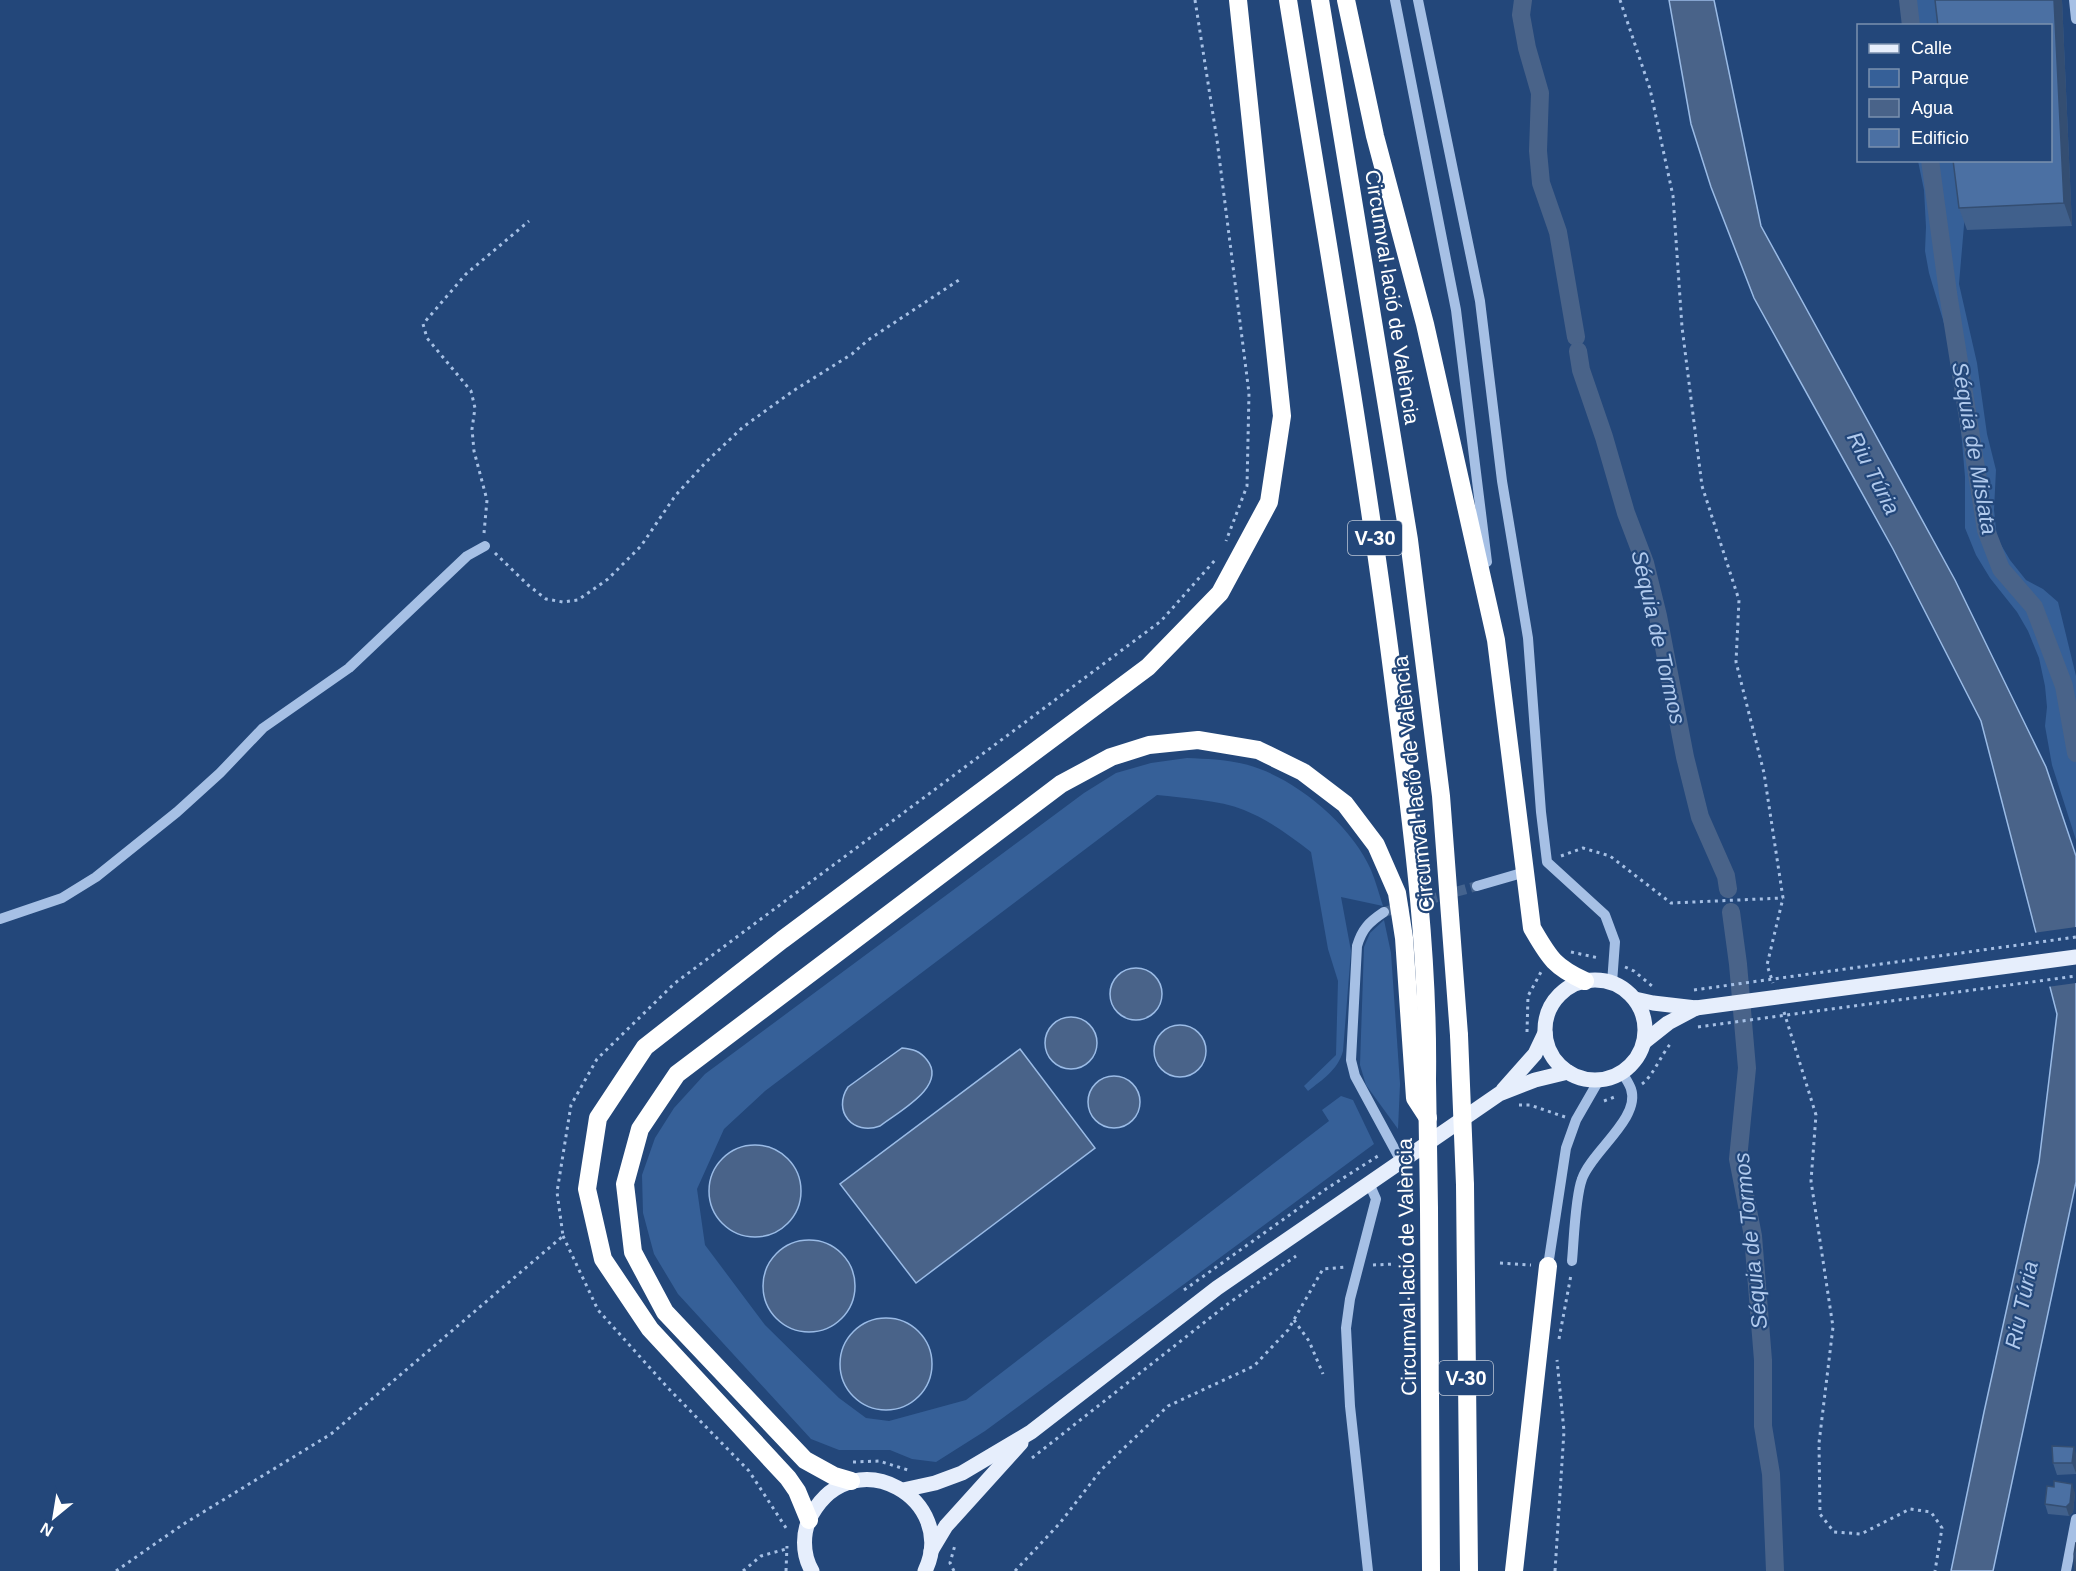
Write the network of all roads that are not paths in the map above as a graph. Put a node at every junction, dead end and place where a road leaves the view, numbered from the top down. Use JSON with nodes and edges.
{"nodes":[{"id":1,"x":1238,"y":0,"type":"edge"},
{"id":2,"x":1288,"y":0,"type":"edge"},
{"id":3,"x":1320,"y":0,"type":"edge"},
{"id":4,"x":1346,"y":0,"type":"edge"},
{"id":5,"x":1395,"y":0,"type":"edge"},
{"id":6,"x":1418,"y":0,"type":"edge"},
{"id":7,"x":2074,"y":0,"type":"edge"},
{"id":8,"x":2076,"y":20,"type":"edge"},
{"id":9,"x":485,"y":546,"type":"road end"},
{"id":10,"x":1496,"y":640,"type":"junction"},
{"id":11,"x":1525,"y":872,"type":"junction"},
{"id":12,"x":1477,"y":886,"type":"tunnel mouth"},
{"id":13,"x":1384,"y":912,"type":"tunnel mouth"},
{"id":14,"x":0,"y":919,"type":"edge"},
{"id":15,"x":2076,"y":957,"type":"edge"},
{"id":16,"x":1585,"y":981,"type":"junction"},
{"id":17,"x":1612,"y":983,"type":"junction"},
{"id":18,"x":1635,"y":999,"type":"junction"},
{"id":19,"x":1696,"y":1008,"type":"junction"},
{"id":20,"x":1545,"y":1033,"type":"junction"},
{"id":21,"x":1644,"y":1042,"type":"junction"},
{"id":22,"x":1568,"y":1072,"type":"junction"},
{"id":23,"x":1622,"y":1072,"type":"junction"},
{"id":24,"x":1420,"y":1079,"type":"junction"},
{"id":25,"x":1599,"y":1080,"type":"junction"},
{"id":26,"x":1499,"y":1094,"type":"junction"},
{"id":27,"x":1401,"y":1161,"type":"junction"},
{"id":28,"x":1369,"y":1183,"type":"junction"},
{"id":29,"x":1572,"y":1261,"type":"road end"},
{"id":30,"x":1548,"y":1266,"type":"joint"},
{"id":31,"x":1031,"y":1432,"type":"junction"},
{"id":32,"x":851,"y":1482,"type":"junction"},
{"id":33,"x":903,"y":1490,"type":"junction"},
{"id":34,"x":2076,"y":1519,"type":"edge"},
{"id":35,"x":808,"y":1520,"type":"junction"},
{"id":36,"x":930,"y":1564,"type":"edge"},
{"id":37,"x":809,"y":1569,"type":"edge"},
{"id":38,"x":1368,"y":1571,"type":"edge"},
{"id":39,"x":1431,"y":1571,"type":"edge"},
{"id":40,"x":1469,"y":1571,"type":"edge"},
{"id":41,"x":1514,"y":1571,"type":"edge"},
{"id":42,"x":2066,"y":1571,"type":"edge"}],
"edges":[{"from":1,"to":35,"type":"highway"},
{"from":2,"to":24,"type":"highway","name":"Circumval·lació de València","number":"V-30"},
{"from":3,"to":40,"type":"highway","name":"Circumval·lació de València","number":"V-30","bridge":true},
{"from":4,"to":10,"type":"highway"},
{"from":5,"to":10,"type":"street"},
{"from":6,"to":17,"type":"street"},
{"from":7,"to":8,"type":"street"},
{"from":9,"to":14,"type":"street"},
{"from":10,"to":11,"type":"highway"},
{"from":11,"to":12,"type":"street"},
{"from":11,"to":16,"type":"highway"},
{"from":13,"to":27,"type":"street"},
{"from":15,"to":19,"type":"main road","bridge":true},
{"from":16,"to":17,"type":"main road"},
{"from":16,"to":20,"type":"main road"},
{"from":17,"to":18,"type":"main road"},
{"from":18,"to":19,"type":"main road"},
{"from":18,"to":21,"type":"main road"},
{"from":19,"to":21,"type":"main road"},
{"from":20,"to":22,"type":"main road"},
{"from":20,"to":26,"type":"main road"},
{"from":21,"to":23,"type":"main road"},
{"from":22,"to":25,"type":"main road"},
{"from":22,"to":26,"type":"main road"},
{"from":23,"to":25,"type":"main road"},
{"from":23,"to":29,"type":"street"},
{"from":24,"to":32,"type":"highway"},
{"from":24,"to":39,"type":"highway","name":"Circumval·lació de València","number":"V-30","bridge":true},
{"from":25,"to":30,"type":"street"},
{"from":26,"to":27,"type":"main road"},
{"from":27,"to":28,"type":"main road"},
{"from":28,"to":31,"type":"main road"},
{"from":28,"to":38,"type":"street"},
{"from":30,"to":41,"type":"highway"},
{"from":31,"to":33,"type":"main road"},
{"from":31,"to":36,"type":"main road"},
{"from":32,"to":33,"type":"main road"},
{"from":32,"to":35,"type":"main road"},
{"from":33,"to":36,"type":"main road"},
{"from":34,"to":42,"type":"street"},
{"from":35,"to":37,"type":"main road"}]}
